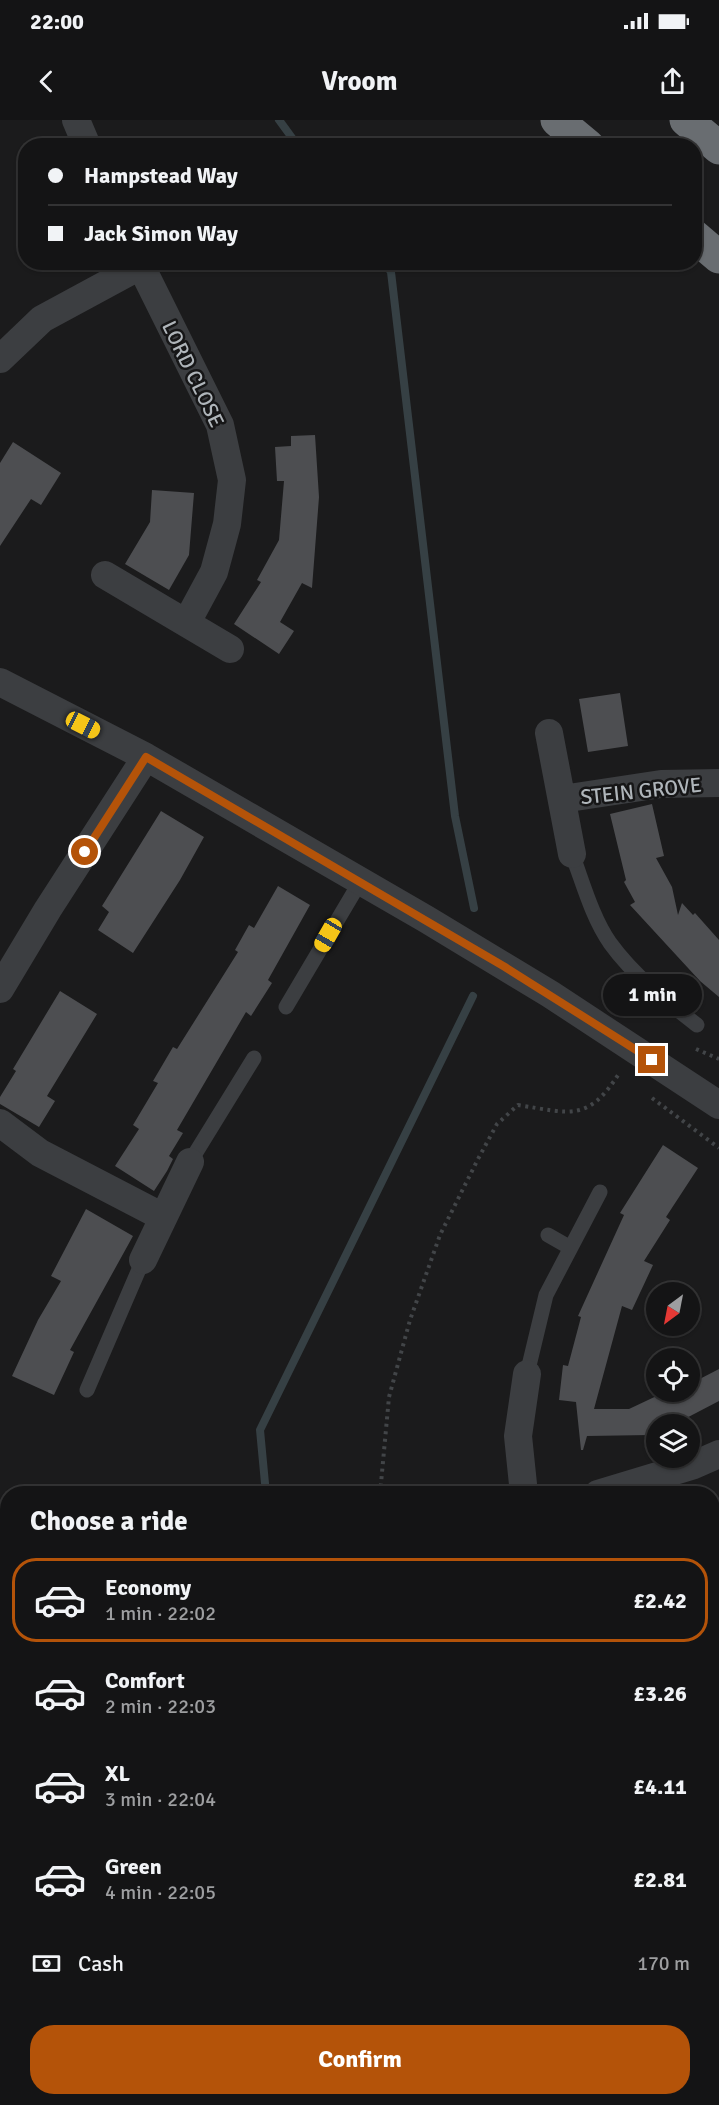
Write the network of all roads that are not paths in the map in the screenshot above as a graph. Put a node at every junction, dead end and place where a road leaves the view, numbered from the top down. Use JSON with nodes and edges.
{"nodes":[{"id":1,"x":76,"y":120,"type":"edge"},
{"id":2,"x":557,"y":120,"type":"edge"},
{"id":3,"x":686,"y":120,"type":"edge"},
{"id":4,"x":84,"y":138,"type":"edge"},
{"id":5,"x":578,"y":138,"type":"edge"},
{"id":6,"x":719,"y":148,"type":"edge"},
{"id":7,"x":702,"y":243,"type":"edge"},
{"id":8,"x":719,"y":257,"type":"edge"},
{"id":9,"x":128,"y":270,"type":"edge"},
{"id":10,"x":142,"y":270,"type":"edge"},
{"id":11,"x":0,"y":359,"type":"edge"},
{"id":12,"x":105,"y":575,"type":"dead end"},
{"id":13,"x":187,"y":622,"type":"junction"},
{"id":14,"x":230,"y":649,"type":"dead end"},
{"id":15,"x":0,"y":682,"type":"edge"},
{"id":16,"x":549,"y":733,"type":"dead end"},
{"id":17,"x":146,"y":757,"type":"junction"},
{"id":18,"x":719,"y":783,"type":"edge"},
{"id":19,"x":562,"y":799,"type":"junction"},
{"id":20,"x":572,"y":854,"type":"joint"},
{"id":21,"x":360,"y":882,"type":"junction"},
{"id":22,"x":0,"y":989,"type":"edge"},
{"id":23,"x":286,"y":1006,"type":"dead end"},
{"id":24,"x":697,"y":1025,"type":"dead end"},
{"id":25,"x":254,"y":1058,"type":"dead end"},
{"id":26,"x":719,"y":1105,"type":"edge"},
{"id":27,"x":0,"y":1123,"type":"edge"},
{"id":28,"x":189,"y":1162,"type":"joint"},
{"id":29,"x":600,"y":1192,"type":"dead end"},
{"id":30,"x":164,"y":1217,"type":"junction"},
{"id":31,"x":548,"y":1235,"type":"dead end"},
{"id":32,"x":569,"y":1247,"type":"junction"},
{"id":33,"x":143,"y":1260,"type":"joint"},
{"id":34,"x":527,"y":1374,"type":"joint"},
{"id":35,"x":87,"y":1390,"type":"dead end"},
{"id":36,"x":719,"y":1454,"type":"edge"},
{"id":37,"x":523,"y":1486,"type":"edge"},
{"id":38,"x":624,"y":1486,"type":"edge"}],
"edges":[{"from":1,"to":4,"type":"street"},
{"from":2,"to":5,"type":"highway"},
{"from":3,"to":6,"type":"highway"},
{"from":7,"to":8,"type":"highway"},
{"from":9,"to":11,"type":"street","name":"LORD CLOSE"},
{"from":10,"to":13,"type":"street","name":"LORD CLOSE"},
{"from":12,"to":13,"type":"street"},
{"from":13,"to":14,"type":"street"},
{"from":15,"to":17,"type":"street"},
{"from":16,"to":19,"type":"street"},
{"from":17,"to":21,"type":"street"},
{"from":17,"to":22,"type":"street"},
{"from":18,"to":19,"type":"street","name":"STEIN GROVE"},
{"from":19,"to":20,"type":"street"},
{"from":20,"to":24,"type":"lane"},
{"from":21,"to":23,"type":"lane"},
{"from":21,"to":26,"type":"street"},
{"from":25,"to":28,"type":"lane"},
{"from":27,"to":30,"type":"street"},
{"from":28,"to":30,"type":"street"},
{"from":29,"to":32,"type":"lane"},
{"from":30,"to":33,"type":"street"},
{"from":31,"to":32,"type":"lane"},
{"from":32,"to":34,"type":"lane"},
{"from":33,"to":35,"type":"lane"},
{"from":34,"to":37,"type":"street"},
{"from":36,"to":38,"type":"street"}]}
